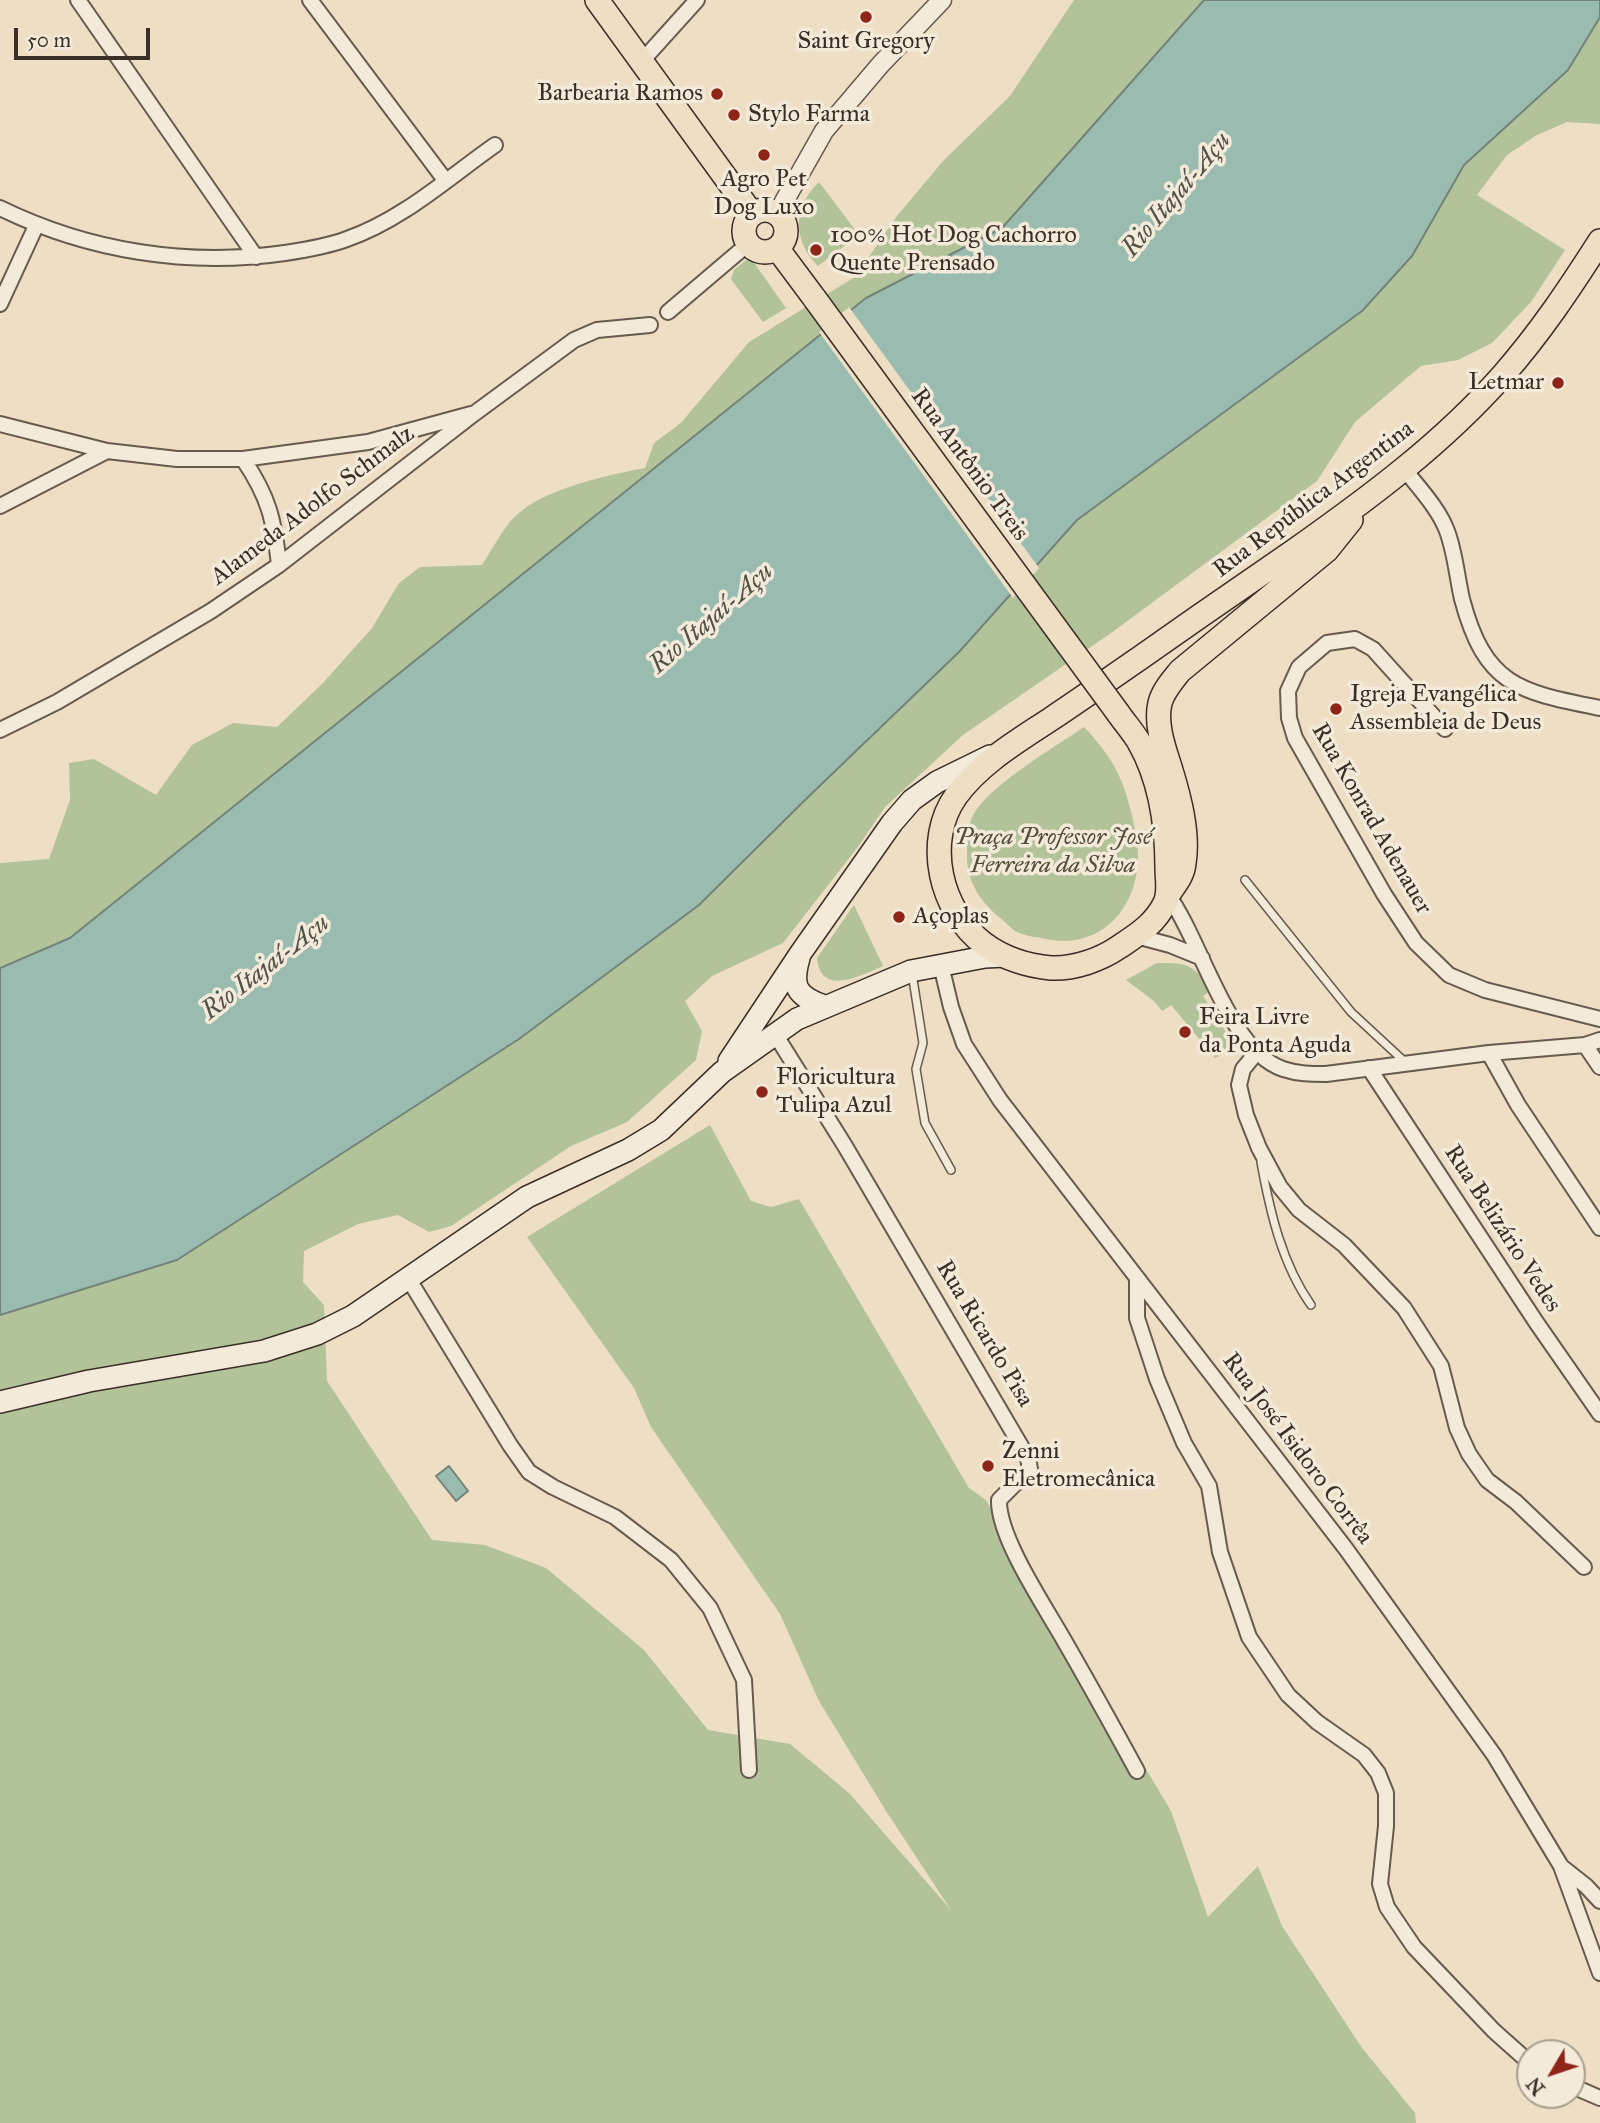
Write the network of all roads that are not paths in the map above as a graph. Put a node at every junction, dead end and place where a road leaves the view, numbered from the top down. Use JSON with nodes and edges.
{"nodes":[{"id":1,"x":78,"y":0,"type":"edge"},
{"id":2,"x":310,"y":0,"type":"edge"},
{"id":3,"x":597,"y":0,"type":"edge"},
{"id":4,"x":697,"y":0,"type":"edge"},
{"id":5,"x":943,"y":0,"type":"edge"},
{"id":6,"x":642,"y":61,"type":"junction"},
{"id":7,"x":495,"y":145,"type":"dead end"},
{"id":8,"x":445,"y":180,"type":"junction"},
{"id":9,"x":0,"y":208,"type":"edge"},
{"id":10,"x":752,"y":214,"type":"junction"},
{"id":11,"x":777,"y":214,"type":"junction"},
{"id":12,"x":36,"y":226,"type":"junction"},
{"id":13,"x":1600,"y":241,"type":"edge"},
{"id":14,"x":748,"y":244,"type":"junction"},
{"id":15,"x":778,"y":248,"type":"junction"},
{"id":16,"x":256,"y":257,"type":"junction"},
{"id":17,"x":0,"y":303,"type":"edge"},
{"id":18,"x":668,"y":312,"type":"dead end"},
{"id":19,"x":650,"y":325,"type":"dead end"},
{"id":20,"x":475,"y":413,"type":"junction"},
{"id":21,"x":0,"y":424,"type":"edge"},
{"id":22,"x":107,"y":452,"type":"junction"},
{"id":23,"x":243,"y":459,"type":"junction"},
{"id":24,"x":1405,"y":470,"type":"junction"},
{"id":25,"x":1370,"y":497,"type":"junction"},
{"id":26,"x":0,"y":506,"type":"edge"},
{"id":27,"x":279,"y":565,"type":"junction"},
{"id":28,"x":1600,"y":708,"type":"edge"},
{"id":29,"x":1445,"y":729,"type":"dead end"},
{"id":30,"x":0,"y":730,"type":"edge"},
{"id":31,"x":1008,"y":747,"type":"junction"},
{"id":32,"x":1245,"y":880,"type":"dead end"},
{"id":33,"x":1168,"y":895,"type":"junction"},
{"id":34,"x":1136,"y":936,"type":"junction"},
{"id":35,"x":800,"y":954,"type":"junction"},
{"id":36,"x":1005,"y":956,"type":"junction"},
{"id":37,"x":1202,"y":958,"type":"junction"},
{"id":38,"x":942,"y":965,"type":"junction"},
{"id":39,"x":911,"y":971,"type":"junction"},
{"id":40,"x":824,"y":1006,"type":"junction"},
{"id":41,"x":1600,"y":1019,"type":"edge"},
{"id":42,"x":775,"y":1034,"type":"junction"},
{"id":43,"x":1600,"y":1040,"type":"edge"},
{"id":44,"x":1585,"y":1045,"type":"junction"},
{"id":45,"x":1257,"y":1052,"type":"junction"},
{"id":46,"x":1489,"y":1054,"type":"junction"},
{"id":47,"x":1407,"y":1065,"type":"junction"},
{"id":48,"x":1600,"y":1067,"type":"edge"},
{"id":49,"x":1369,"y":1068,"type":"junction"},
{"id":50,"x":722,"y":1072,"type":"junction"},
{"id":51,"x":1259,"y":1148,"type":"junction"},
{"id":52,"x":951,"y":1170,"type":"dead end"},
{"id":53,"x":1600,"y":1228,"type":"edge"},
{"id":54,"x":408,"y":1278,"type":"junction"},
{"id":55,"x":1137,"y":1279,"type":"junction"},
{"id":56,"x":1311,"y":1305,"type":"dead end"},
{"id":57,"x":0,"y":1402,"type":"edge"},
{"id":58,"x":1600,"y":1414,"type":"edge"},
{"id":59,"x":1584,"y":1567,"type":"dead end"},
{"id":60,"x":749,"y":1770,"type":"dead end"},
{"id":61,"x":1137,"y":1771,"type":"dead end"},
{"id":62,"x":1561,"y":1866,"type":"junction"},
{"id":63,"x":1600,"y":1901,"type":"edge"},
{"id":64,"x":1600,"y":1973,"type":"edge"},
{"id":65,"x":1516,"y":2051,"type":"edge"}],
"edges":[{"from":1,"to":16,"type":"street"},
{"from":2,"to":8,"type":"street"},
{"from":3,"to":6,"type":"main road"},
{"from":4,"to":6,"type":"street"},
{"from":5,"to":11,"type":"street"},
{"from":6,"to":10,"type":"main road"},
{"from":7,"to":8,"type":"street"},
{"from":8,"to":16,"type":"street"},
{"from":9,"to":12,"type":"street"},
{"from":10,"to":11,"type":"main road"},
{"from":10,"to":14,"type":"main road"},
{"from":11,"to":15,"type":"main road"},
{"from":12,"to":16,"type":"street"},
{"from":12,"to":17,"type":"street"},
{"from":13,"to":24,"type":"main road","name":"Rua República Argentina"},
{"from":14,"to":15,"type":"main road"},
{"from":14,"to":18,"type":"street"},
{"from":15,"to":33,"type":"main road","name":"Rua Antônio Treis","bridge":true},
{"from":19,"to":20,"type":"street","name":"Alameda Adolfo Schmalz"},
{"from":20,"to":23,"type":"street"},
{"from":20,"to":27,"type":"street","name":"Alameda Adolfo Schmalz"},
{"from":21,"to":22,"type":"street"},
{"from":22,"to":23,"type":"street"},
{"from":22,"to":26,"type":"street"},
{"from":23,"to":27,"type":"street"},
{"from":24,"to":25,"type":"main road","name":"Rua República Argentina"},
{"from":24,"to":28,"type":"street"},
{"from":25,"to":31,"type":"main road","name":"Rua República Argentina"},
{"from":25,"to":33,"type":"main road","name":"Rua República Argentina"},
{"from":27,"to":30,"type":"street","name":"Alameda Adolfo Schmalz"},
{"from":29,"to":41,"type":"street","name":"Rua Konrad Adenauer"},
{"from":31,"to":35,"type":"main road"},
{"from":31,"to":36,"type":"main road","name":"Rua República Argentina"},
{"from":32,"to":47,"type":"lane"},
{"from":33,"to":34,"type":"main road","name":"Rua República Argentina"},
{"from":33,"to":37,"type":"street"},
{"from":34,"to":36,"type":"main road","name":"Rua República Argentina"},
{"from":34,"to":37,"type":"street"},
{"from":35,"to":40,"type":"main road"},
{"from":35,"to":50,"type":"main road"},
{"from":36,"to":38,"type":"main road"},
{"from":37,"to":45,"type":"street"},
{"from":38,"to":39,"type":"main road"},
{"from":38,"to":55,"type":"street","name":"Rua José Isidoro Corrêa"},
{"from":39,"to":40,"type":"main road"},
{"from":39,"to":52,"type":"lane"},
{"from":40,"to":42,"type":"main road"},
{"from":42,"to":50,"type":"main road"},
{"from":42,"to":61,"type":"street","name":"Rua Ricardo Pisa"},
{"from":43,"to":44,"type":"street"},
{"from":44,"to":46,"type":"street"},
{"from":44,"to":48,"type":"street"},
{"from":45,"to":49,"type":"street"},
{"from":45,"to":51,"type":"street"},
{"from":46,"to":47,"type":"street"},
{"from":46,"to":53,"type":"street"},
{"from":47,"to":49,"type":"street"},
{"from":49,"to":58,"type":"street","name":"Rua Belizário Vedes"},
{"from":50,"to":54,"type":"main road"},
{"from":51,"to":56,"type":"lane"},
{"from":51,"to":59,"type":"street"},
{"from":54,"to":57,"type":"main road"},
{"from":54,"to":60,"type":"street"},
{"from":55,"to":62,"type":"street","name":"Rua José Isidoro Corrêa"},
{"from":55,"to":65,"type":"street"},
{"from":62,"to":63,"type":"street"},
{"from":62,"to":64,"type":"street","name":"Rua José Isidoro Corrêa"}]}
